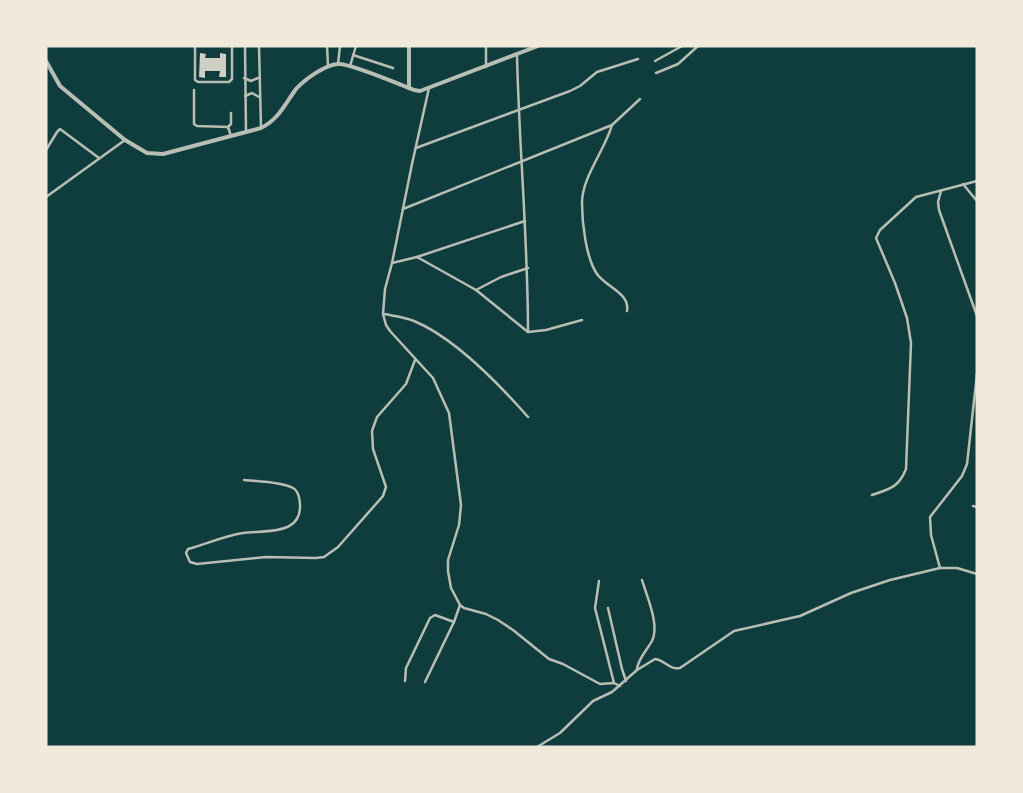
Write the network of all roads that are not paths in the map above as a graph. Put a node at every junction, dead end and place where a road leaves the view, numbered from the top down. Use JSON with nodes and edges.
{"nodes":[{"id":1,"x":194,"y":46,"type":"edge"},
{"id":2,"x":232,"y":46,"type":"edge"},
{"id":3,"x":245,"y":46,"type":"edge"},
{"id":4,"x":259,"y":46,"type":"edge"},
{"id":5,"x":327,"y":46,"type":"edge"},
{"id":6,"x":340,"y":46,"type":"edge"},
{"id":7,"x":356,"y":46,"type":"edge"},
{"id":8,"x":409,"y":46,"type":"edge"},
{"id":9,"x":486,"y":46,"type":"edge"},
{"id":10,"x":538,"y":46,"type":"edge"},
{"id":11,"x":675,"y":46,"type":"edge"},
{"id":12,"x":682,"y":46,"type":"edge"},
{"id":13,"x":698,"y":46,"type":"edge"},
{"id":14,"x":678,"y":49,"type":"junction"},
{"id":15,"x":353,"y":55,"type":"junction"},
{"id":16,"x":517,"y":55,"type":"junction"},
{"id":17,"x":638,"y":59,"type":"dead end"},
{"id":18,"x":654,"y":60,"type":"dead end"},
{"id":19,"x":47,"y":64,"type":"edge"},
{"id":20,"x":338,"y":64,"type":"junction"},
{"id":21,"x":328,"y":66,"type":"junction"},
{"id":22,"x":350,"y":66,"type":"junction"},
{"id":23,"x":486,"y":67,"type":"junction"},
{"id":24,"x":393,"y":68,"type":"dead end"},
{"id":25,"x":656,"y":73,"type":"dead end"},
{"id":26,"x":244,"y":78,"type":"junction"},
{"id":27,"x":259,"y":78,"type":"junction"},
{"id":28,"x":409,"y":88,"type":"junction"},
{"id":29,"x":429,"y":88,"type":"junction"},
{"id":30,"x":194,"y":90,"type":"dead end"},
{"id":31,"x":245,"y":96,"type":"junction"},
{"id":32,"x":259,"y":97,"type":"junction"},
{"id":33,"x":640,"y":99,"type":"dead end"},
{"id":34,"x":518,"y":111,"type":"junction"},
{"id":35,"x":231,"y":113,"type":"dead end"},
{"id":36,"x":612,"y":124,"type":"junction"},
{"id":37,"x":228,"y":127,"type":"junction"},
{"id":38,"x":261,"y":128,"type":"junction"},
{"id":39,"x":246,"y":132,"type":"junction"},
{"id":40,"x":231,"y":136,"type":"junction"},
{"id":41,"x":125,"y":140,"type":"junction"},
{"id":42,"x":416,"y":148,"type":"junction"},
{"id":43,"x":46,"y":150,"type":"edge"},
{"id":44,"x":100,"y":159,"type":"junction"},
{"id":45,"x":522,"y":161,"type":"junction"},
{"id":46,"x":977,"y":181,"type":"edge"},
{"id":47,"x":963,"y":184,"type":"junction"},
{"id":48,"x":941,"y":191,"type":"junction"},
{"id":49,"x":46,"y":198,"type":"edge"},
{"id":50,"x":977,"y":201,"type":"edge"},
{"id":51,"x":403,"y":209,"type":"junction"},
{"id":52,"x":525,"y":221,"type":"junction"},
{"id":53,"x":417,"y":257,"type":"junction"},
{"id":54,"x":392,"y":263,"type":"junction"},
{"id":55,"x":528,"y":268,"type":"junction"},
{"id":56,"x":476,"y":290,"type":"junction"},
{"id":57,"x":627,"y":311,"type":"dead end"},
{"id":58,"x":383,"y":314,"type":"junction"},
{"id":59,"x":977,"y":316,"type":"edge"},
{"id":60,"x":582,"y":320,"type":"dead end"},
{"id":61,"x":528,"y":332,"type":"junction"},
{"id":62,"x":415,"y":360,"type":"junction"},
{"id":63,"x":977,"y":374,"type":"edge"},
{"id":64,"x":528,"y":417,"type":"dead end"},
{"id":65,"x":244,"y":480,"type":"dead end"},
{"id":66,"x":872,"y":495,"type":"dead end"},
{"id":67,"x":973,"y":506,"type":"dead end"},
{"id":68,"x":977,"y":508,"type":"edge"},
{"id":69,"x":940,"y":568,"type":"junction"},
{"id":70,"x":977,"y":574,"type":"edge"},
{"id":71,"x":642,"y":580,"type":"dead end"},
{"id":72,"x":599,"y":581,"type":"dead end"},
{"id":73,"x":460,"y":605,"type":"junction"},
{"id":74,"x":608,"y":608,"type":"dead end"},
{"id":75,"x":454,"y":622,"type":"junction"},
{"id":76,"x":637,"y":670,"type":"junction"},
{"id":77,"x":626,"y":680,"type":"junction"},
{"id":78,"x":405,"y":681,"type":"dead end"},
{"id":79,"x":425,"y":682,"type":"dead end"},
{"id":80,"x":614,"y":683,"type":"junction"},
{"id":81,"x":620,"y":686,"type":"junction"},
{"id":82,"x":537,"y":747,"type":"edge"}],
"edges":[{"from":1,"to":2,"type":"street"},
{"from":3,"to":26,"type":"street"},
{"from":4,"to":27,"type":"street"},
{"from":5,"to":21,"type":"street"},
{"from":6,"to":20,"type":"street"},
{"from":7,"to":15,"type":"street"},
{"from":8,"to":28,"type":"street"},
{"from":9,"to":23,"type":"street"},
{"from":10,"to":16,"type":"street"},
{"from":11,"to":14,"type":"street"},
{"from":12,"to":14,"type":"street"},
{"from":13,"to":25,"type":"street"},
{"from":14,"to":18,"type":"street"},
{"from":15,"to":22,"type":"street"},
{"from":15,"to":24,"type":"street"},
{"from":16,"to":23,"type":"street"},
{"from":16,"to":34,"type":"street"},
{"from":17,"to":34,"type":"street"},
{"from":19,"to":41,"type":"street"},
{"from":20,"to":21,"type":"street"},
{"from":20,"to":22,"type":"street"},
{"from":21,"to":38,"type":"street"},
{"from":22,"to":28,"type":"street"},
{"from":23,"to":29,"type":"street"},
{"from":26,"to":27,"type":"street"},
{"from":26,"to":31,"type":"street"},
{"from":27,"to":32,"type":"street"},
{"from":28,"to":29,"type":"street"},
{"from":29,"to":42,"type":"street"},
{"from":30,"to":37,"type":"street"},
{"from":31,"to":32,"type":"street"},
{"from":31,"to":39,"type":"street"},
{"from":32,"to":38,"type":"street"},
{"from":33,"to":36,"type":"street"},
{"from":34,"to":42,"type":"street"},
{"from":34,"to":45,"type":"street"},
{"from":35,"to":37,"type":"street"},
{"from":36,"to":45,"type":"street"},
{"from":36,"to":57,"type":"street"},
{"from":37,"to":40,"type":"street"},
{"from":38,"to":39,"type":"street"},
{"from":39,"to":40,"type":"street"},
{"from":40,"to":41,"type":"street"},
{"from":41,"to":44,"type":"street"},
{"from":42,"to":51,"type":"street"},
{"from":43,"to":44,"type":"street"},
{"from":44,"to":49,"type":"street"},
{"from":45,"to":51,"type":"street"},
{"from":45,"to":52,"type":"street"},
{"from":46,"to":47,"type":"street"},
{"from":47,"to":48,"type":"street"},
{"from":47,"to":50,"type":"street"},
{"from":48,"to":59,"type":"street"},
{"from":48,"to":66,"type":"street"},
{"from":51,"to":54,"type":"street"},
{"from":52,"to":53,"type":"street"},
{"from":52,"to":55,"type":"street"},
{"from":53,"to":54,"type":"street"},
{"from":53,"to":56,"type":"street"},
{"from":54,"to":58,"type":"street"},
{"from":55,"to":56,"type":"street"},
{"from":55,"to":61,"type":"street"},
{"from":56,"to":61,"type":"street"},
{"from":58,"to":62,"type":"street"},
{"from":58,"to":64,"type":"street"},
{"from":60,"to":61,"type":"street"},
{"from":62,"to":65,"type":"street"},
{"from":62,"to":73,"type":"street"},
{"from":63,"to":69,"type":"street"},
{"from":67,"to":68,"type":"street"},
{"from":69,"to":70,"type":"street"},
{"from":69,"to":76,"type":"street"},
{"from":71,"to":76,"type":"street"},
{"from":72,"to":80,"type":"street"},
{"from":73,"to":75,"type":"street"},
{"from":73,"to":80,"type":"street"},
{"from":74,"to":77,"type":"street"},
{"from":75,"to":78,"type":"street"},
{"from":75,"to":79,"type":"street"},
{"from":76,"to":77,"type":"street"},
{"from":77,"to":81,"type":"street"},
{"from":80,"to":81,"type":"street"},
{"from":81,"to":82,"type":"street"}]}
